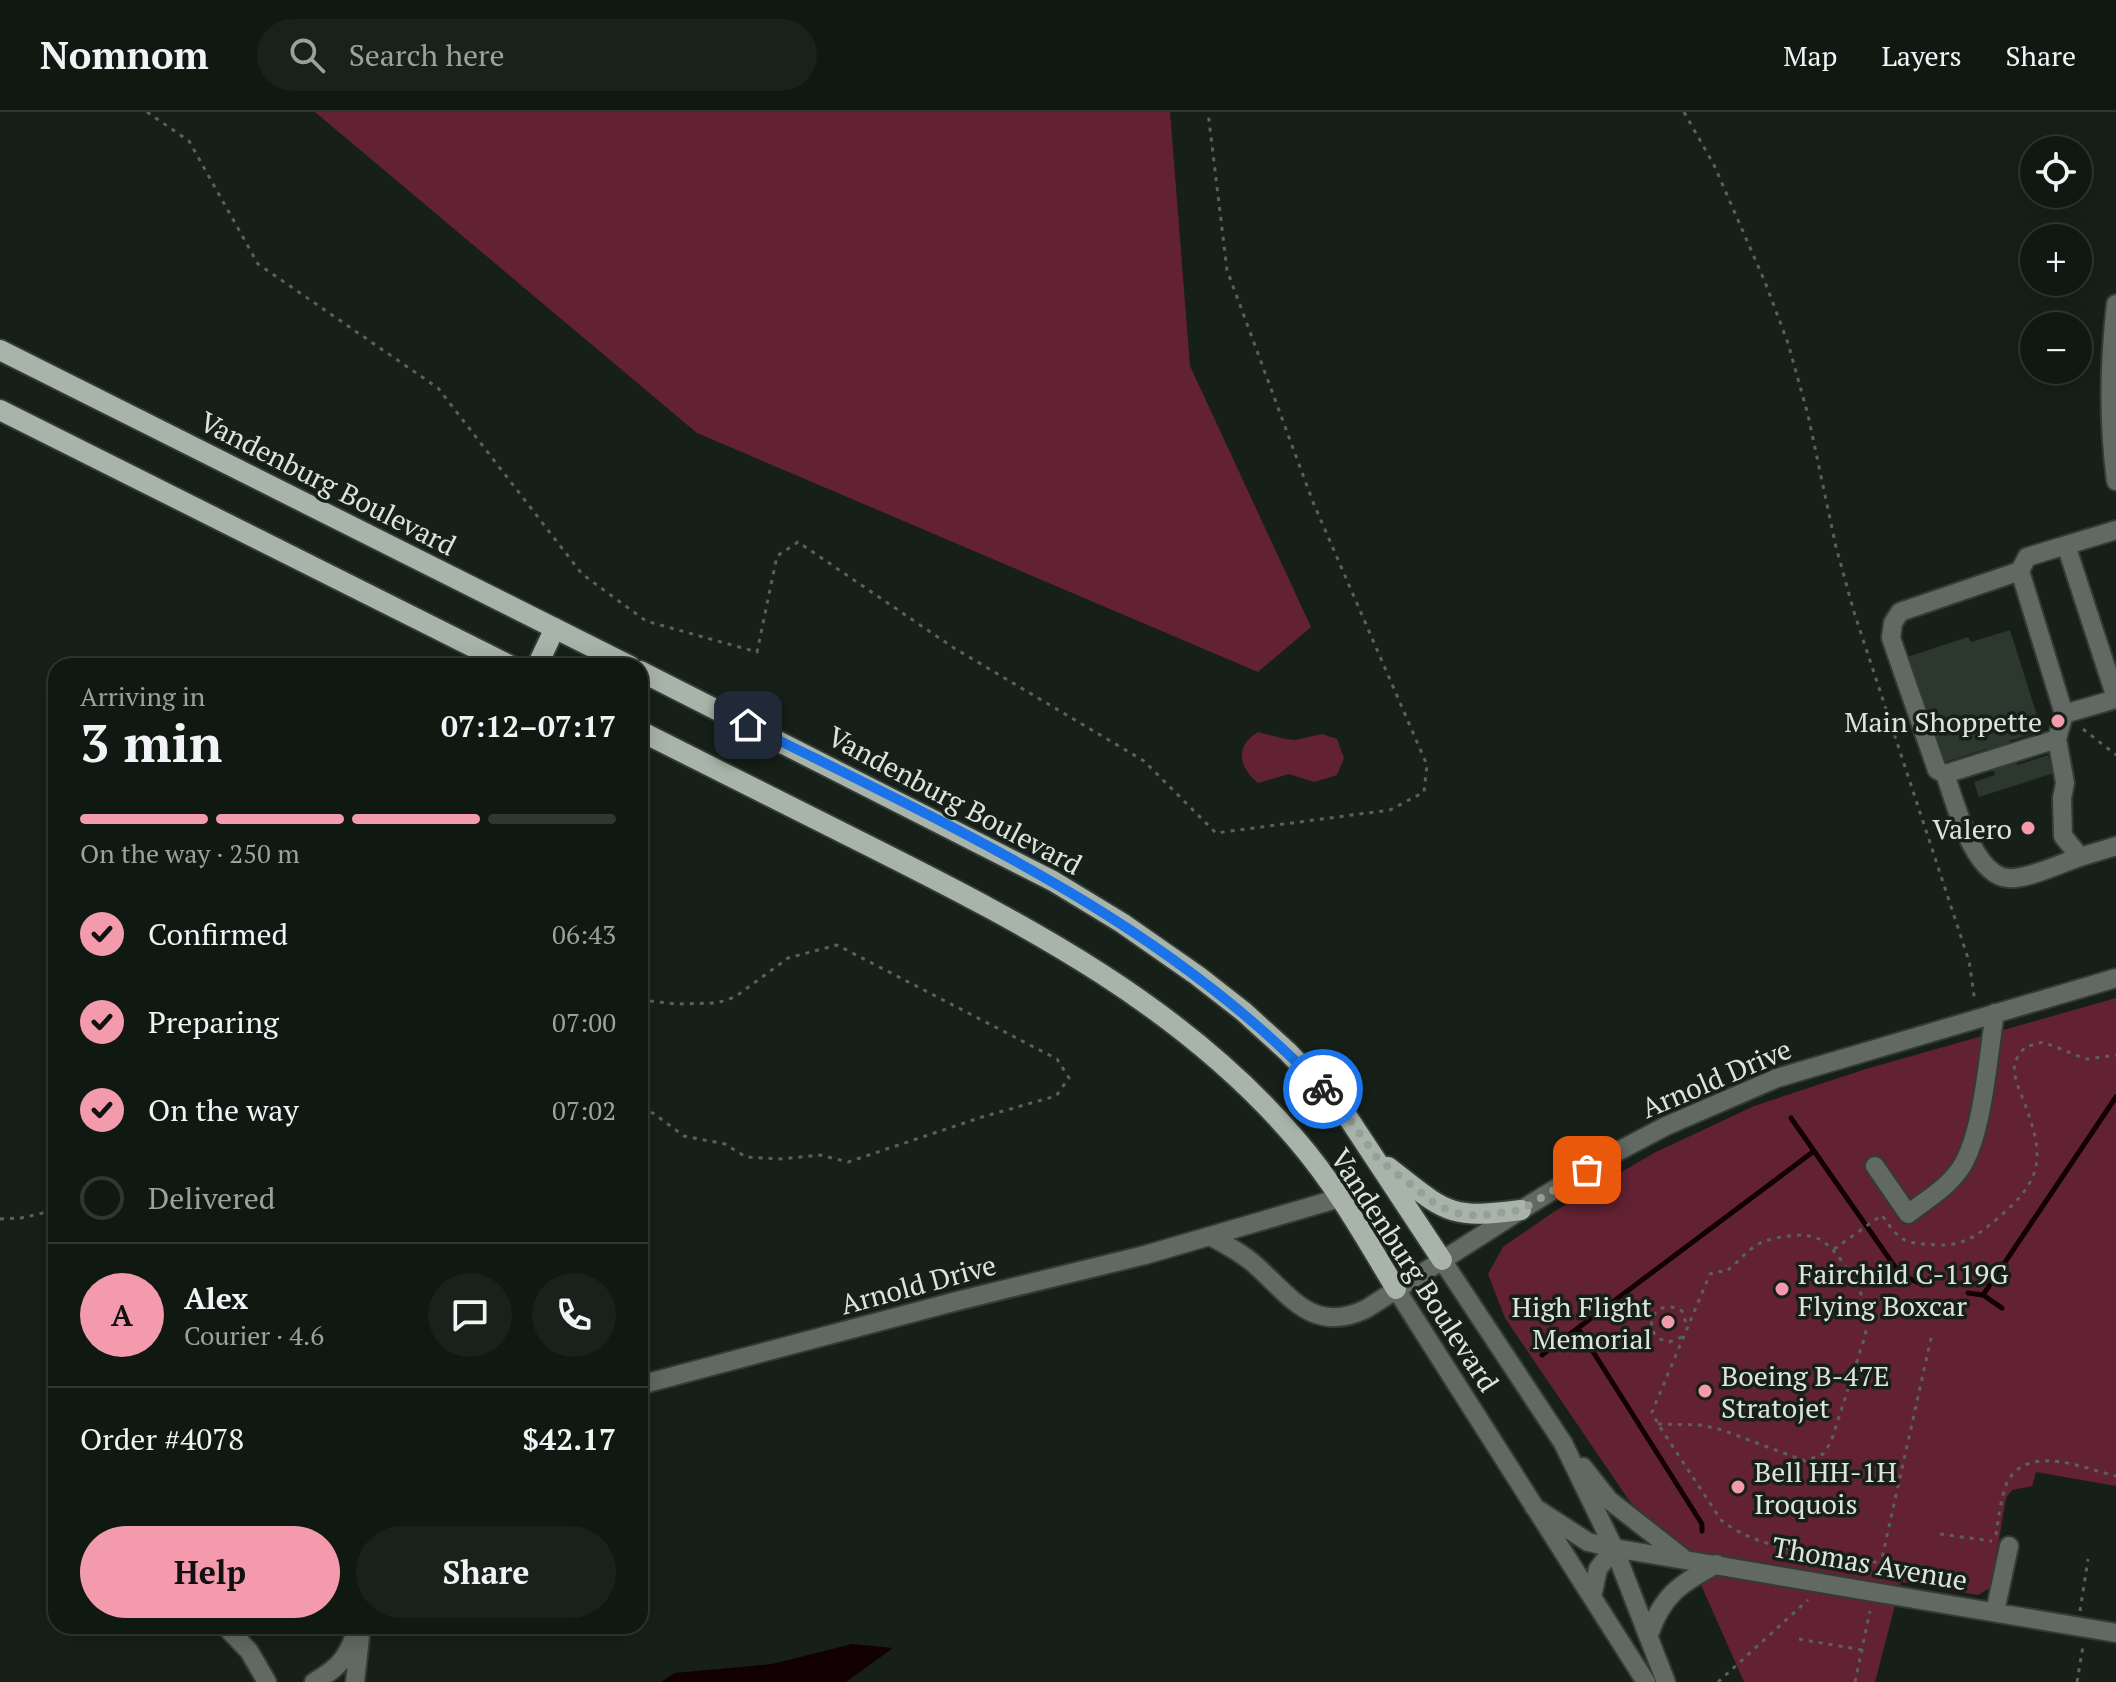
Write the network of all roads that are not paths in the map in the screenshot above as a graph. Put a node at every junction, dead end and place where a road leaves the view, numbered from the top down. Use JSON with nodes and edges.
{"nodes":[{"id":1,"x":2116,"y":304,"type":"edge"},
{"id":2,"x":0,"y":350,"type":"edge"},
{"id":3,"x":0,"y":410,"type":"edge"},
{"id":4,"x":2116,"y":481,"type":"edge"},
{"id":5,"x":2116,"y":530,"type":"edge"},
{"id":6,"x":2066,"y":545,"type":"junction"},
{"id":7,"x":2020,"y":571,"type":"junction"},
{"id":8,"x":555,"y":628,"type":"junction"},
{"id":9,"x":495,"y":658,"type":"edge"},
{"id":10,"x":541,"y":658,"type":"edge"},
{"id":11,"x":614,"y":658,"type":"edge"},
{"id":12,"x":648,"y":675,"type":"edge"},
{"id":13,"x":2116,"y":699,"type":"edge"},
{"id":14,"x":2064,"y":714,"type":"junction"},
{"id":15,"x":648,"y":735,"type":"edge"},
{"id":16,"x":2057,"y":739,"type":"junction"},
{"id":17,"x":1945,"y":774,"type":"junction"},
{"id":18,"x":2116,"y":846,"type":"edge"},
{"id":19,"x":2080,"y":857,"type":"junction"},
{"id":20,"x":2116,"y":978,"type":"edge"},
{"id":21,"x":1986,"y":1015,"type":"junction"},
{"id":22,"x":1377,"y":1158,"type":"junction"},
{"id":23,"x":1875,"y":1166,"type":"dead end"},
{"id":24,"x":1340,"y":1198,"type":"junction"},
{"id":25,"x":1521,"y":1210,"type":"junction"},
{"id":26,"x":1210,"y":1236,"type":"junction"},
{"id":27,"x":1442,"y":1260,"type":"junction"},
{"id":28,"x":1396,"y":1289,"type":"junction"},
{"id":29,"x":648,"y":1383,"type":"edge"},
{"id":30,"x":1563,"y":1443,"type":"junction"},
{"id":31,"x":1534,"y":1507,"type":"junction"},
{"id":32,"x":2009,"y":1546,"type":"dead end"},
{"id":33,"x":1614,"y":1548,"type":"junction"},
{"id":34,"x":1688,"y":1560,"type":"junction"},
{"id":35,"x":1717,"y":1564,"type":"junction"},
{"id":36,"x":1592,"y":1597,"type":"junction"},
{"id":37,"x":1995,"y":1612,"type":"junction"},
{"id":38,"x":2116,"y":1633,"type":"edge"},
{"id":39,"x":233,"y":1634,"type":"edge"},
{"id":40,"x":356,"y":1634,"type":"edge"},
{"id":41,"x":358,"y":1634,"type":"edge"},
{"id":42,"x":1649,"y":1635,"type":"junction"},
{"id":43,"x":267,"y":1682,"type":"edge"},
{"id":44,"x":314,"y":1682,"type":"edge"},
{"id":45,"x":355,"y":1682,"type":"edge"},
{"id":46,"x":1646,"y":1682,"type":"edge"},
{"id":47,"x":1666,"y":1682,"type":"edge"}],
"edges":[{"from":1,"to":4,"type":"street"},
{"from":2,"to":8,"type":"main road","name":"Vandenburg Boulevard"},
{"from":3,"to":9,"type":"main road"},
{"from":5,"to":6,"type":"street"},
{"from":6,"to":7,"type":"street"},
{"from":6,"to":13,"type":"street"},
{"from":7,"to":14,"type":"street"},
{"from":7,"to":17,"type":"street"},
{"from":8,"to":10,"type":"main road"},
{"from":8,"to":11,"type":"main road","name":"Vandenburg Boulevard"},
{"from":12,"to":22,"type":"main road","name":"Vandenburg Boulevard"},
{"from":13,"to":14,"type":"street"},
{"from":14,"to":16,"type":"street"},
{"from":15,"to":24,"type":"main road","name":"Vandenburg Boulevard"},
{"from":16,"to":17,"type":"street"},
{"from":16,"to":19,"type":"street"},
{"from":17,"to":19,"type":"street"},
{"from":18,"to":19,"type":"street"},
{"from":20,"to":21,"type":"street","name":"Arnold Drive"},
{"from":21,"to":23,"type":"street"},
{"from":21,"to":25,"type":"street","name":"Arnold Drive"},
{"from":22,"to":25,"type":"main road"},
{"from":22,"to":27,"type":"main road","name":"Vandenburg Boulevard"},
{"from":24,"to":26,"type":"street","name":"Arnold Drive"},
{"from":24,"to":28,"type":"main road","name":"Vandenburg Boulevard"},
{"from":25,"to":27,"type":"street","name":"Arnold Drive"},
{"from":26,"to":28,"type":"street","name":"Arnold Drive"},
{"from":26,"to":29,"type":"street","name":"Arnold Drive"},
{"from":27,"to":28,"type":"street","name":"Arnold Drive"},
{"from":27,"to":30,"type":"street","name":"Vandenburg Boulevard"},
{"from":28,"to":31,"type":"street","name":"Vandenburg Boulevard"},
{"from":30,"to":33,"type":"street","name":"Vandenburg Boulevard"},
{"from":30,"to":34,"type":"street"},
{"from":31,"to":33,"type":"street","name":"Thomas Avenue"},
{"from":31,"to":36,"type":"street","name":"Vandenburg Boulevard"},
{"from":32,"to":37,"type":"street"},
{"from":33,"to":34,"type":"street","name":"Thomas Avenue"},
{"from":33,"to":36,"type":"street"},
{"from":33,"to":42,"type":"street","name":"Vandenburg Boulevard"},
{"from":34,"to":35,"type":"street","name":"Thomas Avenue"},
{"from":35,"to":37,"type":"street","name":"Thomas Avenue"},
{"from":35,"to":42,"type":"street"},
{"from":36,"to":46,"type":"street","name":"Vandenburg Boulevard"},
{"from":37,"to":38,"type":"street","name":"Thomas Avenue"},
{"from":39,"to":43,"type":"street"},
{"from":40,"to":44,"type":"street"},
{"from":41,"to":45,"type":"street"},
{"from":42,"to":47,"type":"street","name":"Vandenburg Boulevard"}]}
